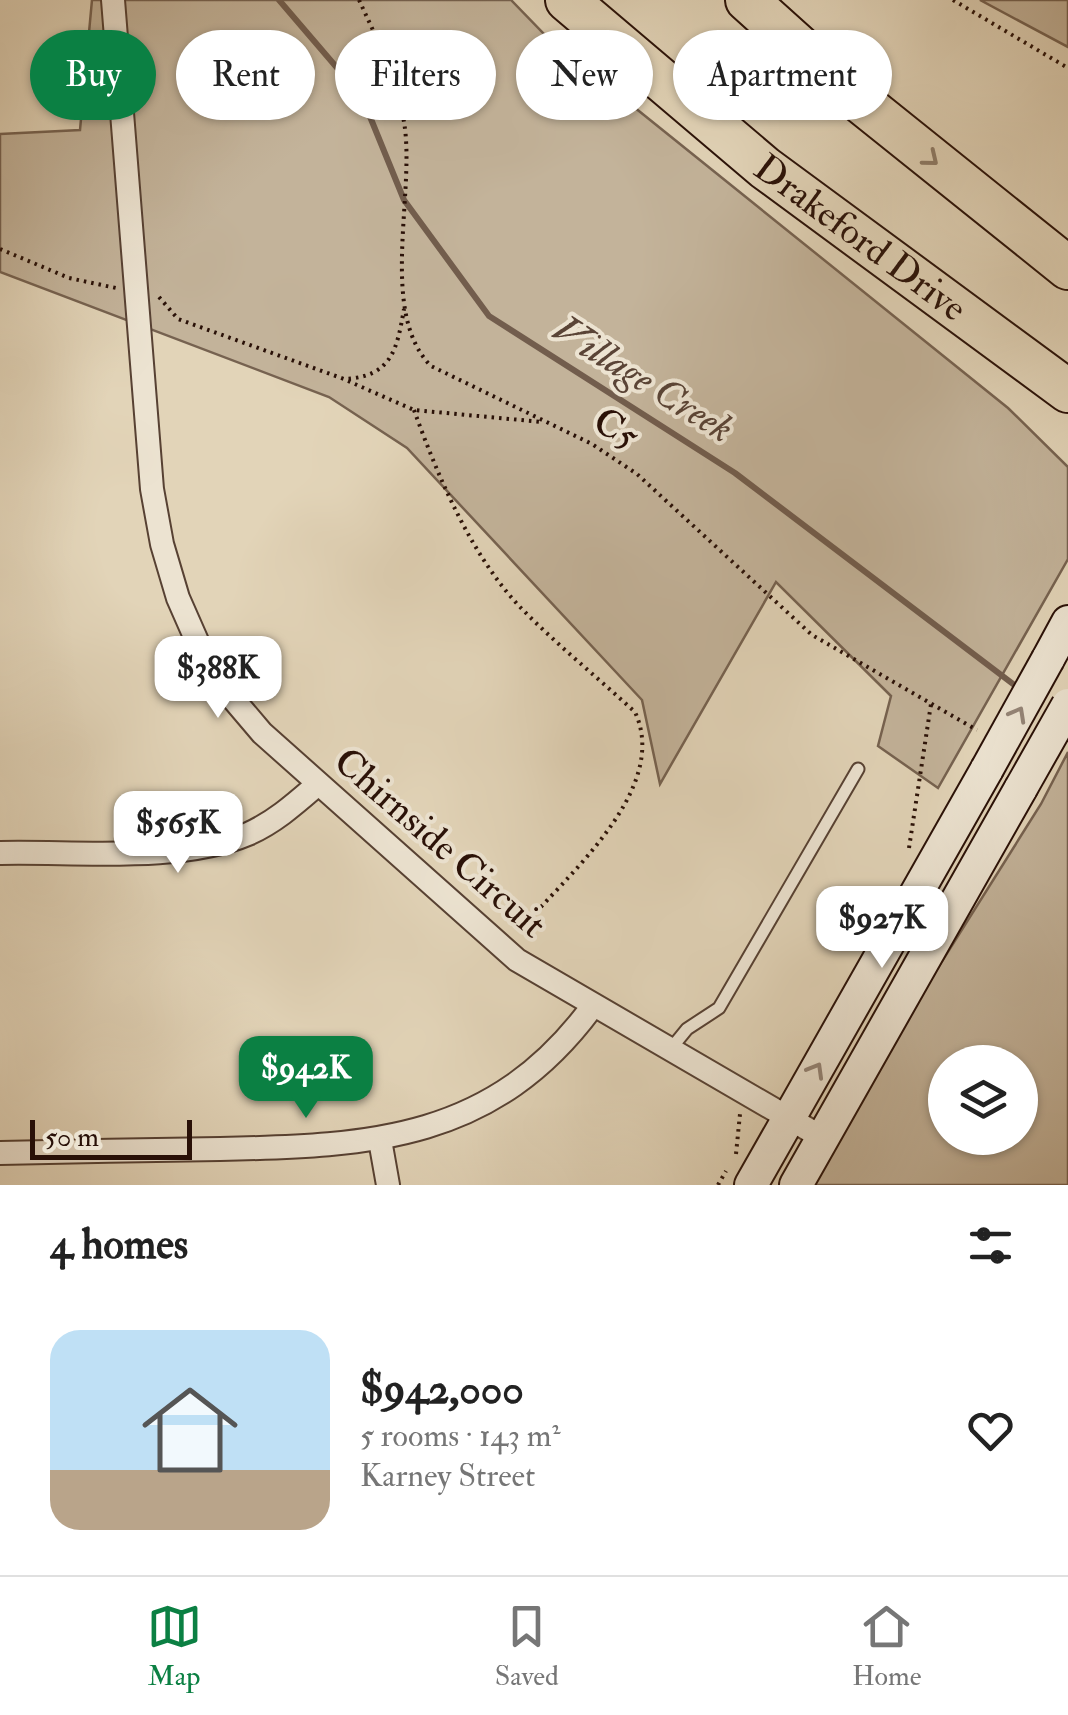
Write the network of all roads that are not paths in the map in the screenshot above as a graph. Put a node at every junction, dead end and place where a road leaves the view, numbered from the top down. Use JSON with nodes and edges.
{"nodes":[{"id":1,"x":113,"y":0,"type":"edge"},
{"id":2,"x":567,"y":0,"type":"edge"},
{"id":3,"x":747,"y":0,"type":"edge"},
{"id":4,"x":1007,"y":221,"type":"junction"},
{"id":5,"x":1068,"y":240,"type":"edge"},
{"id":6,"x":1068,"y":268,"type":"edge"},
{"id":7,"x":1033,"y":366,"type":"junction"},
{"id":8,"x":1068,"y":391,"type":"edge"},
{"id":9,"x":1068,"y":414,"type":"edge"},
{"id":10,"x":1068,"y":622,"type":"edge"},
{"id":11,"x":1068,"y":704,"type":"edge"},
{"id":12,"x":858,"y":769,"type":"dead end"},
{"id":13,"x":318,"y":784,"type":"junction"},
{"id":14,"x":0,"y":853,"type":"edge"},
{"id":15,"x":592,"y":1007,"type":"junction"},
{"id":16,"x":670,"y":1051,"type":"junction"},
{"id":17,"x":788,"y":1118,"type":"junction"},
{"id":18,"x":823,"y":1138,"type":"junction"},
{"id":19,"x":380,"y":1140,"type":"junction"},
{"id":20,"x":0,"y":1152,"type":"edge"},
{"id":21,"x":388,"y":1185,"type":"edge"},
{"id":22,"x":751,"y":1185,"type":"edge"},
{"id":23,"x":796,"y":1185,"type":"edge"}],
"edges":[{"from":1,"to":13,"type":"street","name":"Chirnside Circuit"},
{"from":2,"to":7,"type":"highway","name":"Drakeford Drive"},
{"from":3,"to":4,"type":"highway","one_way":true},
{"from":4,"to":5,"type":"highway"},
{"from":4,"to":6,"type":"highway"},
{"from":7,"to":8,"type":"highway","name":"Drakeford Drive"},
{"from":7,"to":9,"type":"highway"},
{"from":17,"to":10,"type":"street","one_way":true,"bridge":true},
{"from":11,"to":18,"type":"street","bridge":true},
{"from":12,"to":16,"type":"lane"},
{"from":13,"to":14,"type":"street"},
{"from":13,"to":15,"type":"street","name":"Chirnside Circuit"},
{"from":15,"to":16,"type":"street","name":"Chirnside Circuit"},
{"from":15,"to":19,"type":"street"},
{"from":16,"to":17,"type":"street","name":"Chirnside Circuit"},
{"from":17,"to":18,"type":"street","name":"Chirnside Circuit"},
{"from":17,"to":22,"type":"street"},
{"from":18,"to":23,"type":"street"},
{"from":19,"to":20,"type":"street"},
{"from":19,"to":21,"type":"street"}]}
